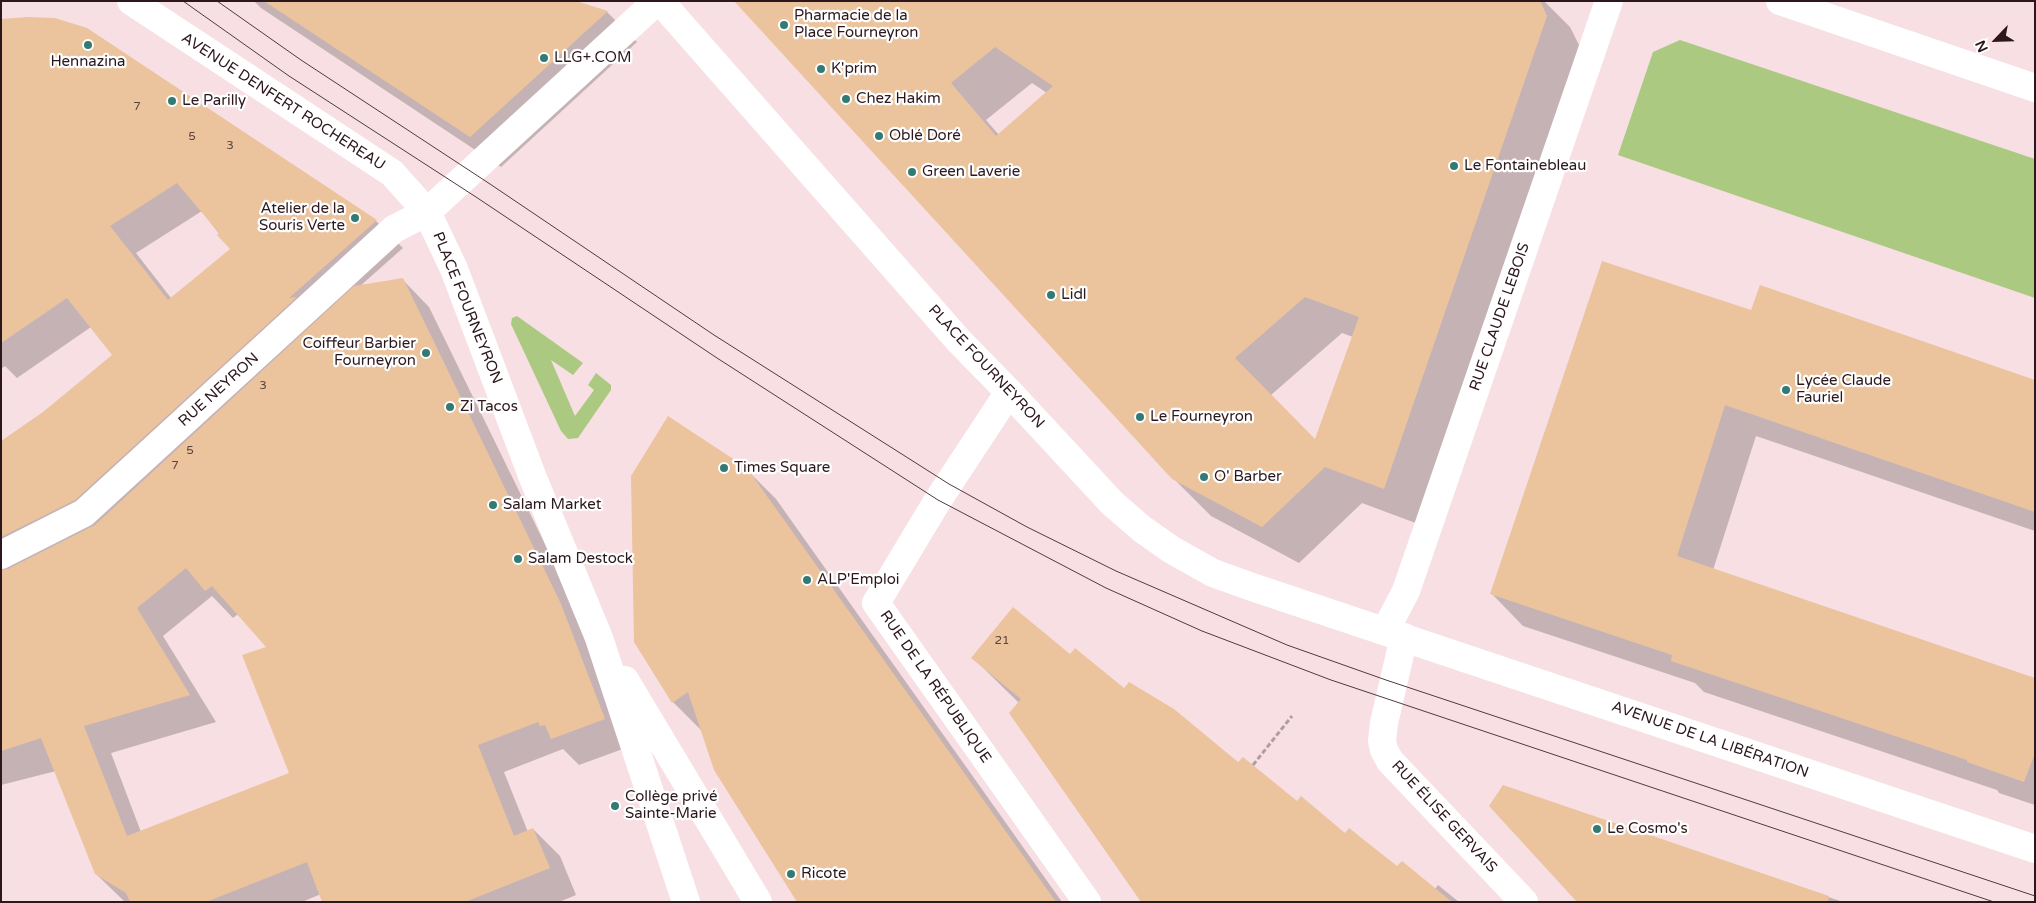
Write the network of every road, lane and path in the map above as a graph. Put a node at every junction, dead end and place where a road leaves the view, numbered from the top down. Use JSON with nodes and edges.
{"nodes":[{"id":1,"x":130,"y":1,"type":"edge"},
{"id":2,"x":658,"y":1,"type":"edge"},
{"id":3,"x":1609,"y":1,"type":"edge"},
{"id":4,"x":1780,"y":1,"type":"edge"},
{"id":5,"x":2035,"y":88,"type":"edge"},
{"id":6,"x":427,"y":212,"type":"junction"},
{"id":7,"x":1009,"y":392,"type":"junction"},
{"id":8,"x":1,"y":555,"type":"edge"},
{"id":9,"x":1395,"y":634,"type":"junction"},
{"id":10,"x":599,"y":638,"type":"junction"},
{"id":11,"x":1292,"y":716,"type":"dead end"},
{"id":12,"x":1253,"y":765,"type":"dead end"},
{"id":13,"x":2035,"y":849,"type":"edge"},
{"id":14,"x":686,"y":902,"type":"edge"},
{"id":15,"x":758,"y":902,"type":"edge"},
{"id":16,"x":1087,"y":902,"type":"edge"},
{"id":17,"x":1524,"y":902,"type":"edge"}],
"edges":[{"from":1,"to":6,"type":"street","name":"AVENUE DENFERT ROCHEREAU"},
{"from":2,"to":6,"type":"street","name":"PLACE FOURNEYRON"},
{"from":2,"to":7,"type":"street","name":"PLACE FOURNEYRON"},
{"from":3,"to":9,"type":"street","name":"RUE CLAUDE LEBOIS"},
{"from":4,"to":5,"type":"street"},
{"from":6,"to":8,"type":"street","name":"RUE NEYRON"},
{"from":6,"to":10,"type":"street","name":"PLACE FOURNEYRON"},
{"from":7,"to":9,"type":"street","name":"PLACE FOURNEYRON"},
{"from":7,"to":16,"type":"street","name":"RUE DE LA RÉPUBLIQUE"},
{"from":9,"to":13,"type":"street","name":"AVENUE DE LA LIBÉRATION"},
{"from":9,"to":17,"type":"street","name":"RUE ÉLISE GERVAIS"},
{"from":10,"to":14,"type":"street"},
{"from":10,"to":15,"type":"street"},
{"from":11,"to":12,"type":"path"}]}
